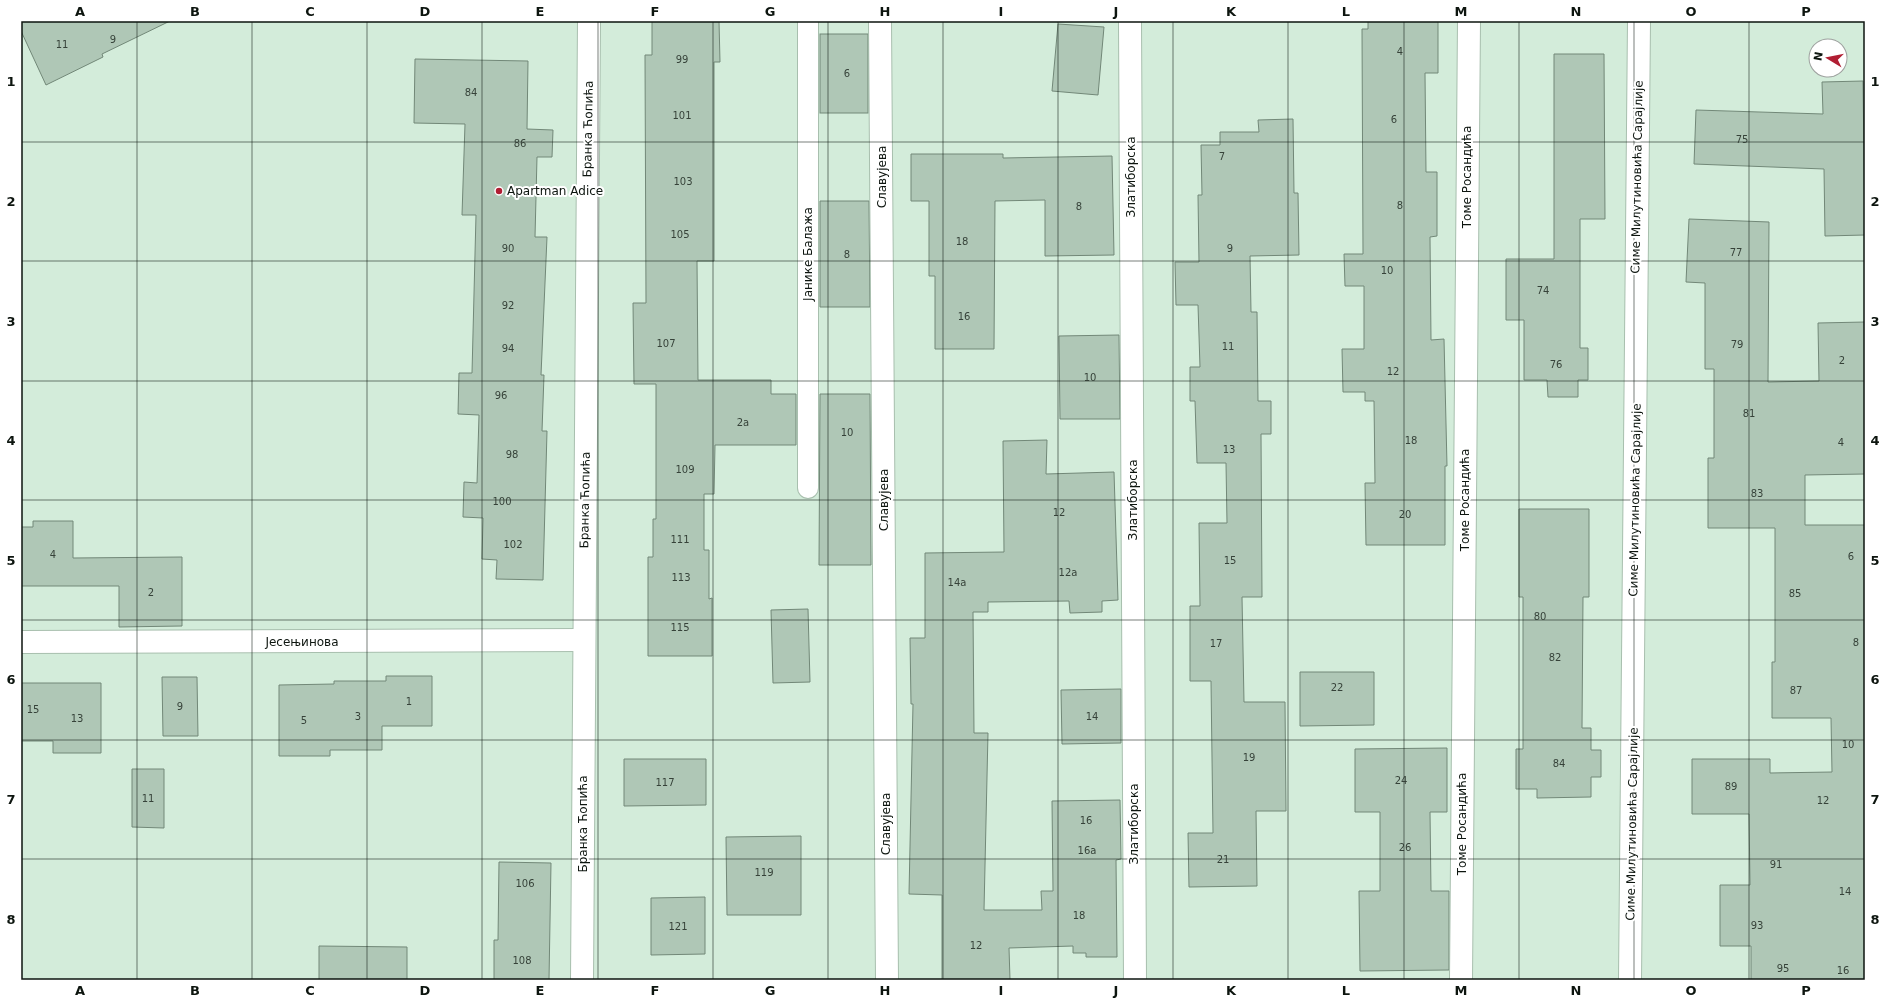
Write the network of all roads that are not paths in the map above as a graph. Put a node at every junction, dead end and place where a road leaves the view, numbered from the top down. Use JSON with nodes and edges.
{"nodes":[{"id":1,"x":589,"y":21,"type":"edge"},
{"id":2,"x":808,"y":21,"type":"edge"},
{"id":3,"x":880,"y":21,"type":"edge"},
{"id":4,"x":1130,"y":21,"type":"edge"},
{"id":5,"x":1469,"y":21,"type":"edge"},
{"id":6,"x":1639,"y":21,"type":"edge"},
{"id":7,"x":808,"y":488,"type":"dead end"},
{"id":8,"x":583,"y":640,"type":"junction"},
{"id":9,"x":21,"y":642,"type":"edge"},
{"id":10,"x":582,"y":980,"type":"edge"},
{"id":11,"x":887,"y":980,"type":"edge"},
{"id":12,"x":1135,"y":980,"type":"edge"},
{"id":13,"x":1461,"y":980,"type":"edge"},
{"id":14,"x":1630,"y":980,"type":"edge"}],
"edges":[{"from":1,"to":8,"type":"street","name":"Бранка Ћопића"},
{"from":2,"to":7,"type":"lane","name":"Јанике Балажа"},
{"from":3,"to":11,"type":"street","name":"Славујева"},
{"from":4,"to":12,"type":"street","name":"Златиборска"},
{"from":5,"to":13,"type":"street","name":"Томе Росандића"},
{"from":6,"to":14,"type":"street","name":"Симе Милутиновића Сарајлије"},
{"from":8,"to":9,"type":"street","name":"Јесењинова"},
{"from":8,"to":10,"type":"street","name":"Бранка Ћопића"}]}
